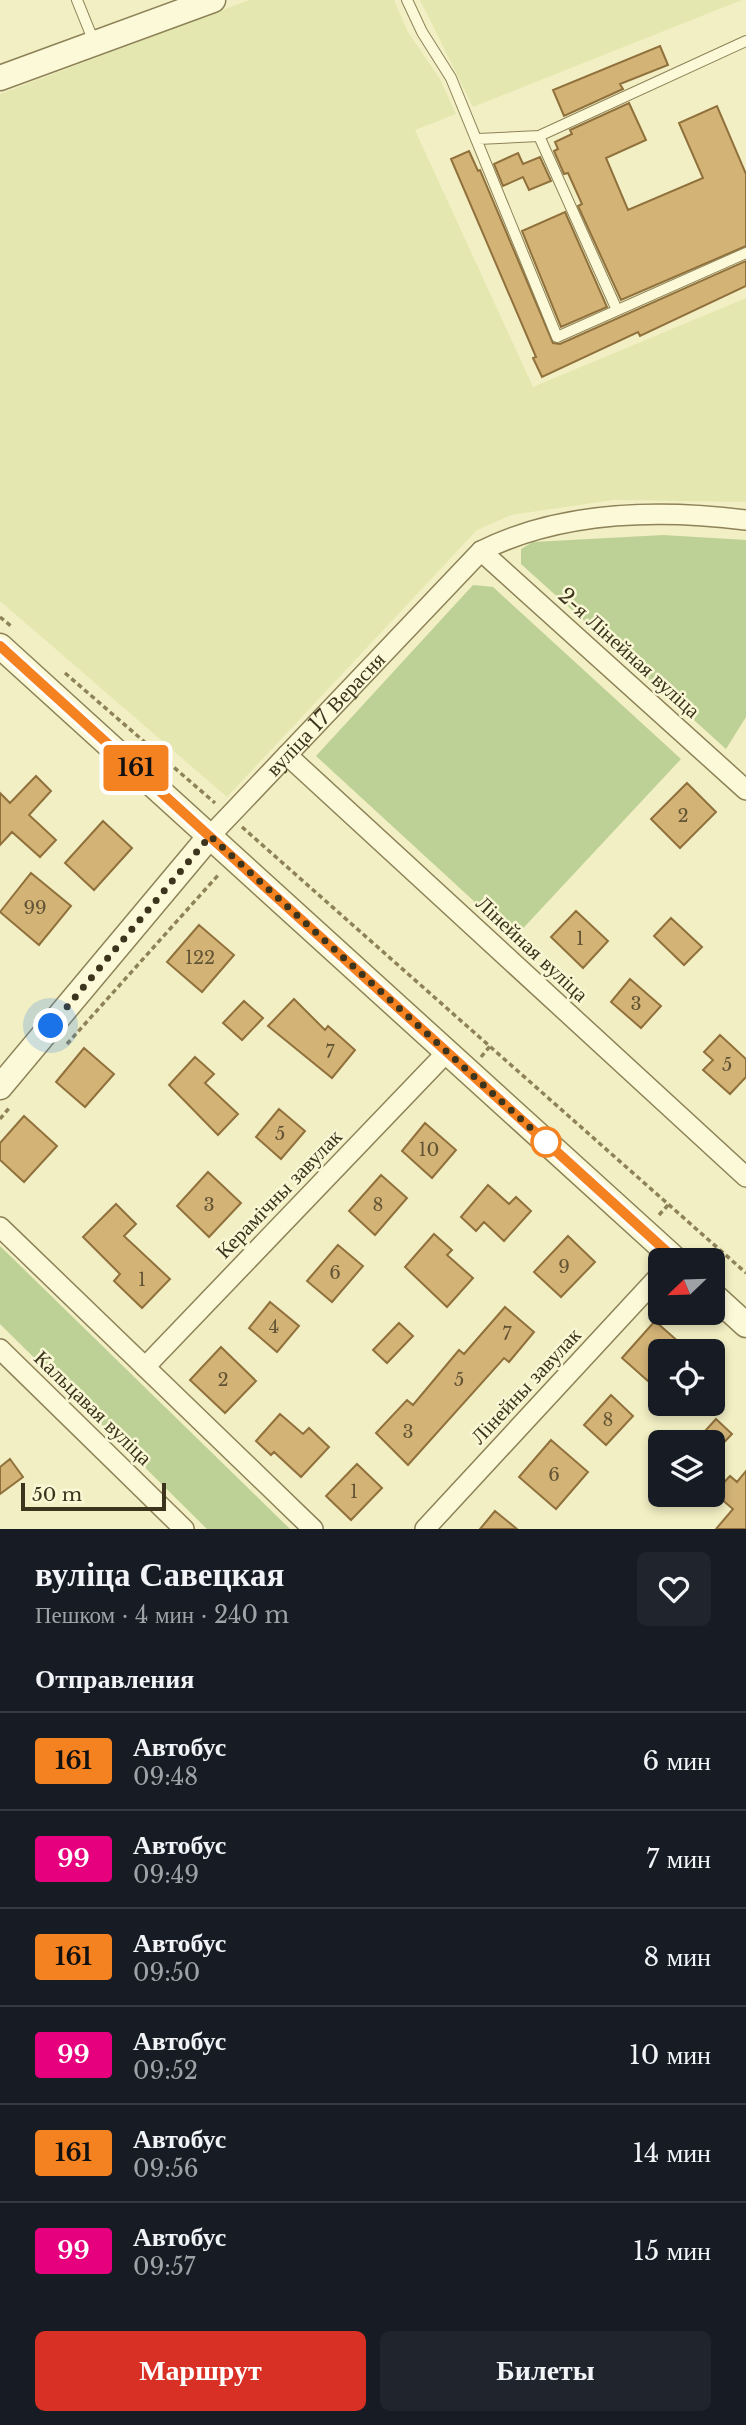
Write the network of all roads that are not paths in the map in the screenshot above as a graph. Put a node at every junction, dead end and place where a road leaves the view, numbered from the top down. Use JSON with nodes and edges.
{"nodes":[{"id":1,"x":77,"y":0,"type":"edge"},
{"id":2,"x":213,"y":0,"type":"edge"},
{"id":3,"x":407,"y":0,"type":"edge"},
{"id":4,"x":746,"y":41,"type":"edge"},
{"id":5,"x":94,"y":42,"type":"junction"},
{"id":6,"x":0,"y":78,"type":"edge"},
{"id":7,"x":539,"y":136,"type":"junction"},
{"id":8,"x":478,"y":139,"type":"junction"},
{"id":9,"x":746,"y":253,"type":"edge"},
{"id":10,"x":617,"y":310,"type":"junction"},
{"id":11,"x":746,"y":520,"type":"edge"},
{"id":12,"x":481,"y":551,"type":"junction"},
{"id":13,"x":5,"y":644,"type":"edge"},
{"id":14,"x":288,"y":755,"type":"junction"},
{"id":15,"x":746,"y":790,"type":"edge"},
{"id":16,"x":210,"y":836,"type":"junction"},
{"id":17,"x":447,"y":1052,"type":"junction"},
{"id":18,"x":9,"y":1093,"type":"edge"},
{"id":19,"x":746,"y":1177,"type":"edge"},
{"id":20,"x":0,"y":1227,"type":"edge"},
{"id":21,"x":655,"y":1248,"type":"edge"},
{"id":22,"x":648,"y":1288,"type":"edge"},
{"id":23,"x":725,"y":1306,"type":"edge"},
{"id":24,"x":746,"y":1325,"type":"edge"},
{"id":25,"x":0,"y":1349,"type":"edge"},
{"id":26,"x":145,"y":1367,"type":"junction"},
{"id":27,"x":184,"y":1529,"type":"edge"},
{"id":28,"x":313,"y":1529,"type":"edge"},
{"id":29,"x":425,"y":1529,"type":"edge"}],
"edges":[{"from":1,"to":5,"type":"lane"},
{"from":2,"to":5,"type":"street"},
{"from":3,"to":8,"type":"lane"},
{"from":4,"to":7,"type":"lane"},
{"from":5,"to":6,"type":"street"},
{"from":7,"to":8,"type":"lane"},
{"from":7,"to":10,"type":"lane"},
{"from":8,"to":10,"type":"lane"},
{"from":9,"to":10,"type":"lane"},
{"from":11,"to":12,"type":"street","name":"вуліца 17 Верасня"},
{"from":12,"to":14,"type":"street","name":"вуліца 17 Верасня"},
{"from":12,"to":15,"type":"street","name":"2-я Лінейная вуліца"},
{"from":13,"to":16,"type":"street"},
{"from":14,"to":16,"type":"street","name":"вуліца 17 Верасня"},
{"from":14,"to":19,"type":"street","name":"Лінейная вуліца"},
{"from":16,"to":17,"type":"street"},
{"from":16,"to":18,"type":"street","name":"вуліца 17 Верасня"},
{"from":17,"to":21,"type":"street"},
{"from":17,"to":26,"type":"street","name":"Керамічны завулак"},
{"from":20,"to":26,"type":"street"},
{"from":22,"to":29,"type":"street","name":"Лінейны завулак"},
{"from":23,"to":24,"type":"street"},
{"from":25,"to":27,"type":"street","name":"Кальцавая вуліца"},
{"from":26,"to":28,"type":"street"}]}
